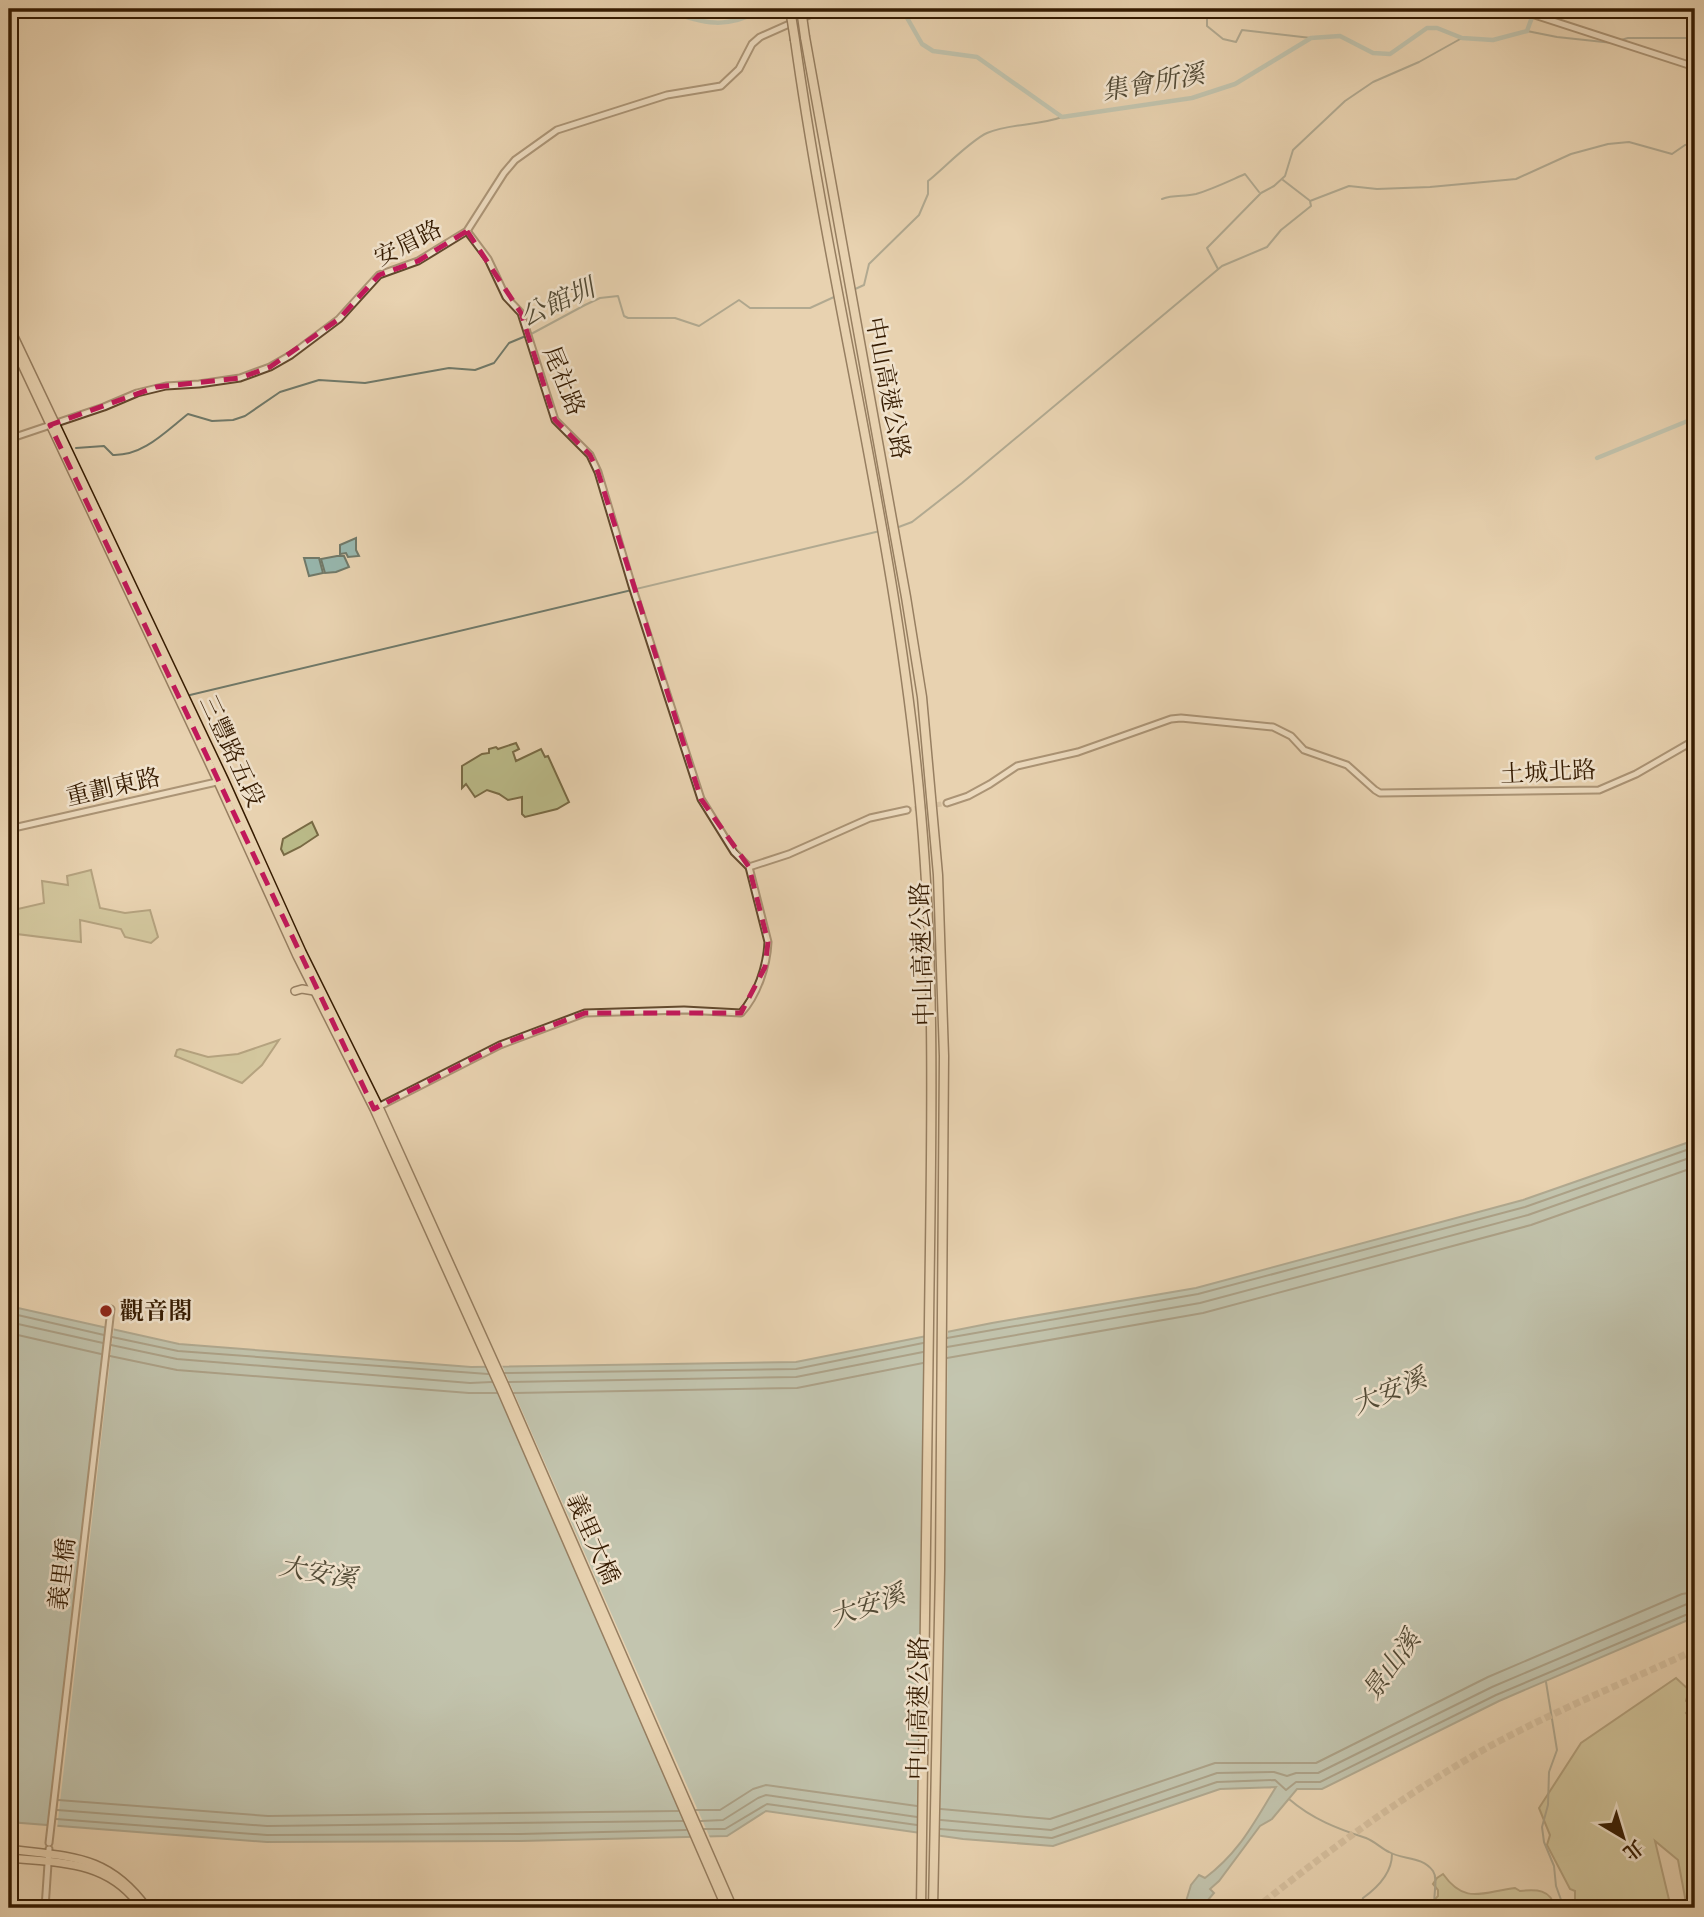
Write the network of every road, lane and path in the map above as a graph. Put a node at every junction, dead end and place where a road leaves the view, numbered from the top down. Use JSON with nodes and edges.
{"nodes":[{"id":1,"x":790,"y":9,"type":"edge"},
{"id":2,"x":802,"y":9,"type":"edge"},
{"id":3,"x":823,"y":9,"type":"edge"},
{"id":4,"x":1520,"y":10,"type":"edge"},
{"id":5,"x":1695,"y":67,"type":"edge"},
{"id":6,"x":467,"y":231,"type":"junction"},
{"id":7,"x":9,"y":326,"type":"edge"},
{"id":8,"x":9,"y":337,"type":"edge"},
{"id":9,"x":53,"y":424,"type":"junction"},
{"id":10,"x":9,"y":439,"type":"edge"},
{"id":11,"x":1695,"y":740,"type":"edge"},
{"id":12,"x":221,"y":781,"type":"junction"},
{"id":13,"x":947,"y":803,"type":"tunnel mouth"},
{"id":14,"x":907,"y":810,"type":"tunnel mouth"},
{"id":15,"x":9,"y":829,"type":"edge"},
{"id":16,"x":749,"y":867,"type":"junction"},
{"id":17,"x":295,"y":991,"type":"dead end"},
{"id":18,"x":314,"y":992,"type":"junction"},
{"id":19,"x":376,"y":1108,"type":"junction"},
{"id":20,"x":416,"y":1195,"type":"junction"},
{"id":21,"x":111,"y":1309,"type":"dead end"},
{"id":22,"x":9,"y":1849,"type":"edge"},
{"id":23,"x":48,"y":1852,"type":"junction"},
{"id":24,"x":9,"y":1858,"type":"edge"},
{"id":25,"x":729,"y":1907,"type":"edge"},
{"id":26,"x":44,"y":1908,"type":"edge"},
{"id":27,"x":145,"y":1908,"type":"edge"},
{"id":28,"x":921,"y":1908,"type":"edge"},
{"id":29,"x":933,"y":1908,"type":"edge"}],
"edges":[{"from":1,"to":28,"type":"highway","name":"中山高速公路","bridge":true},
{"from":2,"to":29,"type":"highway","name":"中山高速公路","bridge":true},
{"from":3,"to":6,"type":"street","name":"安眉路"},
{"from":4,"to":5,"type":"street"},
{"from":6,"to":9,"type":"street","name":"安眉路"},
{"from":6,"to":16,"type":"street","name":"尾社路"},
{"from":7,"to":9,"type":"main road","name":"三豐路五段"},
{"from":8,"to":9,"type":"main road","name":"三豐路五段"},
{"from":9,"to":10,"type":"street","name":"安眉路"},
{"from":9,"to":12,"type":"main road","name":"三豐路五段"},
{"from":11,"to":13,"type":"street","name":"土城北路"},
{"from":12,"to":15,"type":"street","name":"重劃東路"},
{"from":12,"to":18,"type":"main road","name":"三豐路五段"},
{"from":12,"to":19,"type":"main road","name":"三豐路五段"},
{"from":14,"to":16,"type":"street"},
{"from":16,"to":19,"type":"street"},
{"from":17,"to":18,"type":"main road"},
{"from":18,"to":19,"type":"main road","name":"三豐路五段"},
{"from":19,"to":20,"type":"main road","name":"三豐路五段"},
{"from":20,"to":25,"type":"main road","name":"義里大橋"},
{"from":20,"to":25,"type":"main road","name":"義里大橋"},
{"from":21,"to":23,"type":"street","name":"義里橋"},
{"from":22,"to":23,"type":"main road"},
{"from":23,"to":24,"type":"main road"},
{"from":23,"to":26,"type":"street","name":"義里橋"},
{"from":23,"to":27,"type":"main road"}]}
